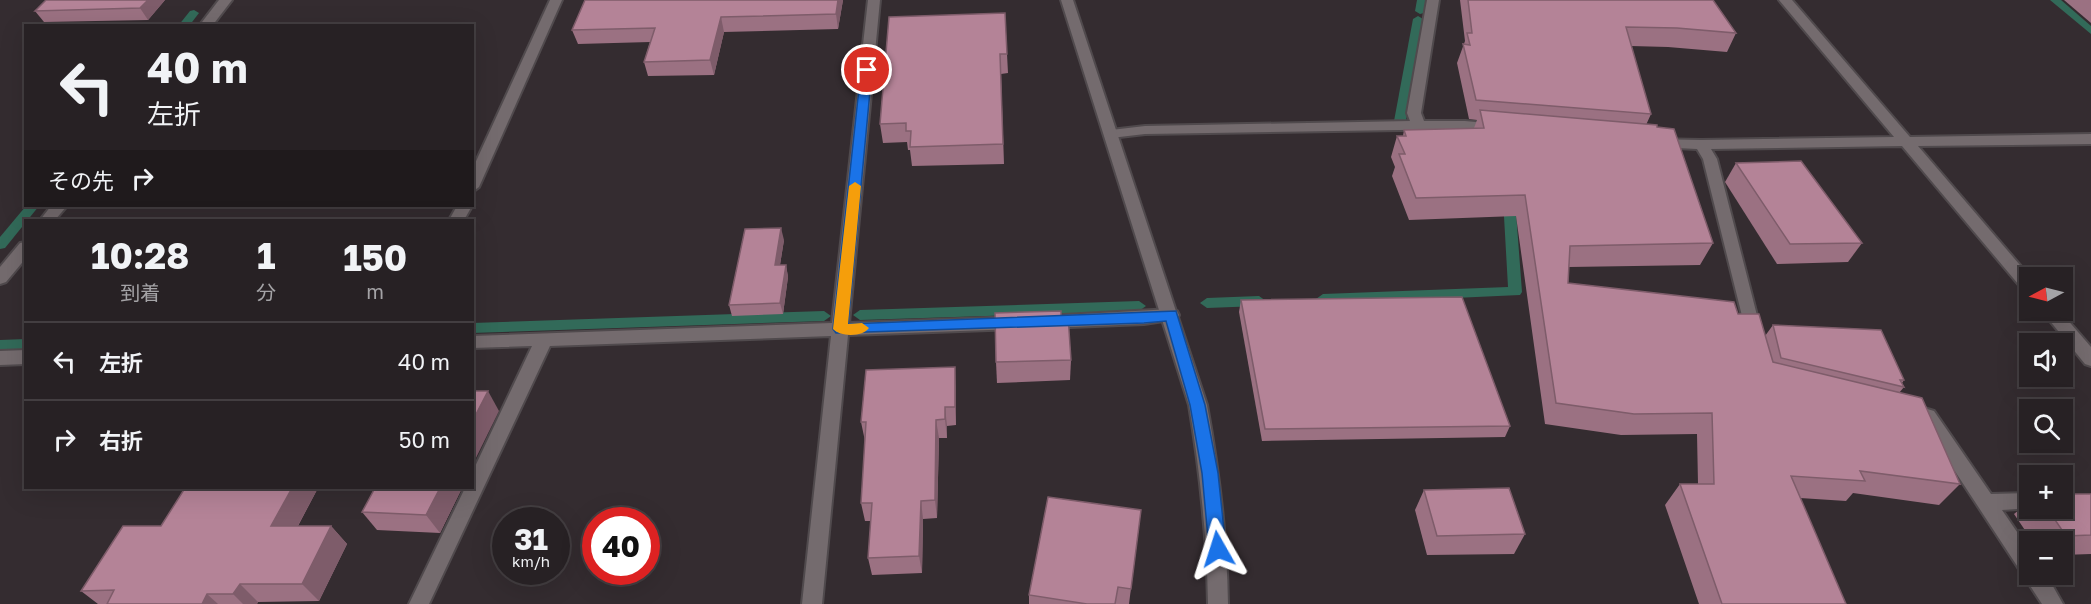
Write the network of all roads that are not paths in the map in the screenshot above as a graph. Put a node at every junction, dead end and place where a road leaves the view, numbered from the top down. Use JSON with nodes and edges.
{"nodes":[{"id":1,"x":226,"y":0,"type":"edge"},
{"id":2,"x":556,"y":0,"type":"edge"},
{"id":3,"x":874,"y":0,"type":"edge"},
{"id":4,"x":1067,"y":0,"type":"edge"},
{"id":5,"x":1433,"y":0,"type":"edge"},
{"id":6,"x":1785,"y":0,"type":"edge"},
{"id":7,"x":207,"y":24,"type":"edge"},
{"id":8,"x":1419,"y":126,"type":"junction"},
{"id":9,"x":1510,"y":129,"type":"edge"},
{"id":10,"x":1111,"y":134,"type":"junction"},
{"id":11,"x":2091,"y":139,"type":"edge"},
{"id":12,"x":1647,"y":141,"type":"edge"},
{"id":13,"x":1905,"y":142,"type":"junction"},
{"id":14,"x":1701,"y":146,"type":"junction"},
{"id":15,"x":474,"y":183,"type":"edge"},
{"id":16,"x":58,"y":207,"type":"edge"},
{"id":17,"x":48,"y":219,"type":"edge"},
{"id":18,"x":24,"y":249,"type":"edge"},
{"id":19,"x":2019,"y":274,"type":"edge"},
{"id":20,"x":0,"y":278,"type":"edge"},
{"id":21,"x":1171,"y":315,"type":"junction"},
{"id":22,"x":2058,"y":321,"type":"edge"},
{"id":23,"x":840,"y":329,"type":"junction"},
{"id":24,"x":543,"y":339,"type":"junction"},
{"id":25,"x":474,"y":342,"type":"edge"},
{"id":26,"x":1758,"y":353,"type":"edge"},
{"id":27,"x":24,"y":357,"type":"edge"},
{"id":28,"x":0,"y":358,"type":"edge"},
{"id":29,"x":2091,"y":359,"type":"edge"},
{"id":30,"x":1895,"y":408,"type":"edge"},
{"id":31,"x":2019,"y":501,"type":"edge"},
{"id":32,"x":1986,"y":502,"type":"junction"},
{"id":33,"x":2019,"y":552,"type":"edge"},
{"id":34,"x":2041,"y":585,"type":"edge"},
{"id":35,"x":419,"y":604,"type":"edge"},
{"id":36,"x":812,"y":604,"type":"edge"},
{"id":37,"x":1218,"y":604,"type":"edge"},
{"id":38,"x":2053,"y":604,"type":"edge"}],
"edges":[{"from":1,"to":7,"type":"street"},
{"from":2,"to":15,"type":"street"},
{"from":3,"to":23,"type":"street"},
{"from":4,"to":10,"type":"street"},
{"from":5,"to":8,"type":"street"},
{"from":6,"to":13,"type":"street"},
{"from":8,"to":9,"type":"street"},
{"from":8,"to":10,"type":"street"},
{"from":10,"to":21,"type":"street"},
{"from":11,"to":13,"type":"street"},
{"from":12,"to":14,"type":"street"},
{"from":13,"to":14,"type":"street"},
{"from":13,"to":19,"type":"street"},
{"from":14,"to":26,"type":"street"},
{"from":16,"to":17,"type":"street"},
{"from":18,"to":20,"type":"street"},
{"from":21,"to":23,"type":"street"},
{"from":21,"to":37,"type":"street"},
{"from":22,"to":29,"type":"street"},
{"from":23,"to":24,"type":"street"},
{"from":23,"to":36,"type":"street"},
{"from":24,"to":25,"type":"street"},
{"from":24,"to":35,"type":"street"},
{"from":27,"to":28,"type":"street"},
{"from":30,"to":32,"type":"street"},
{"from":31,"to":32,"type":"street"},
{"from":32,"to":33,"type":"street"},
{"from":34,"to":38,"type":"street"}]}
